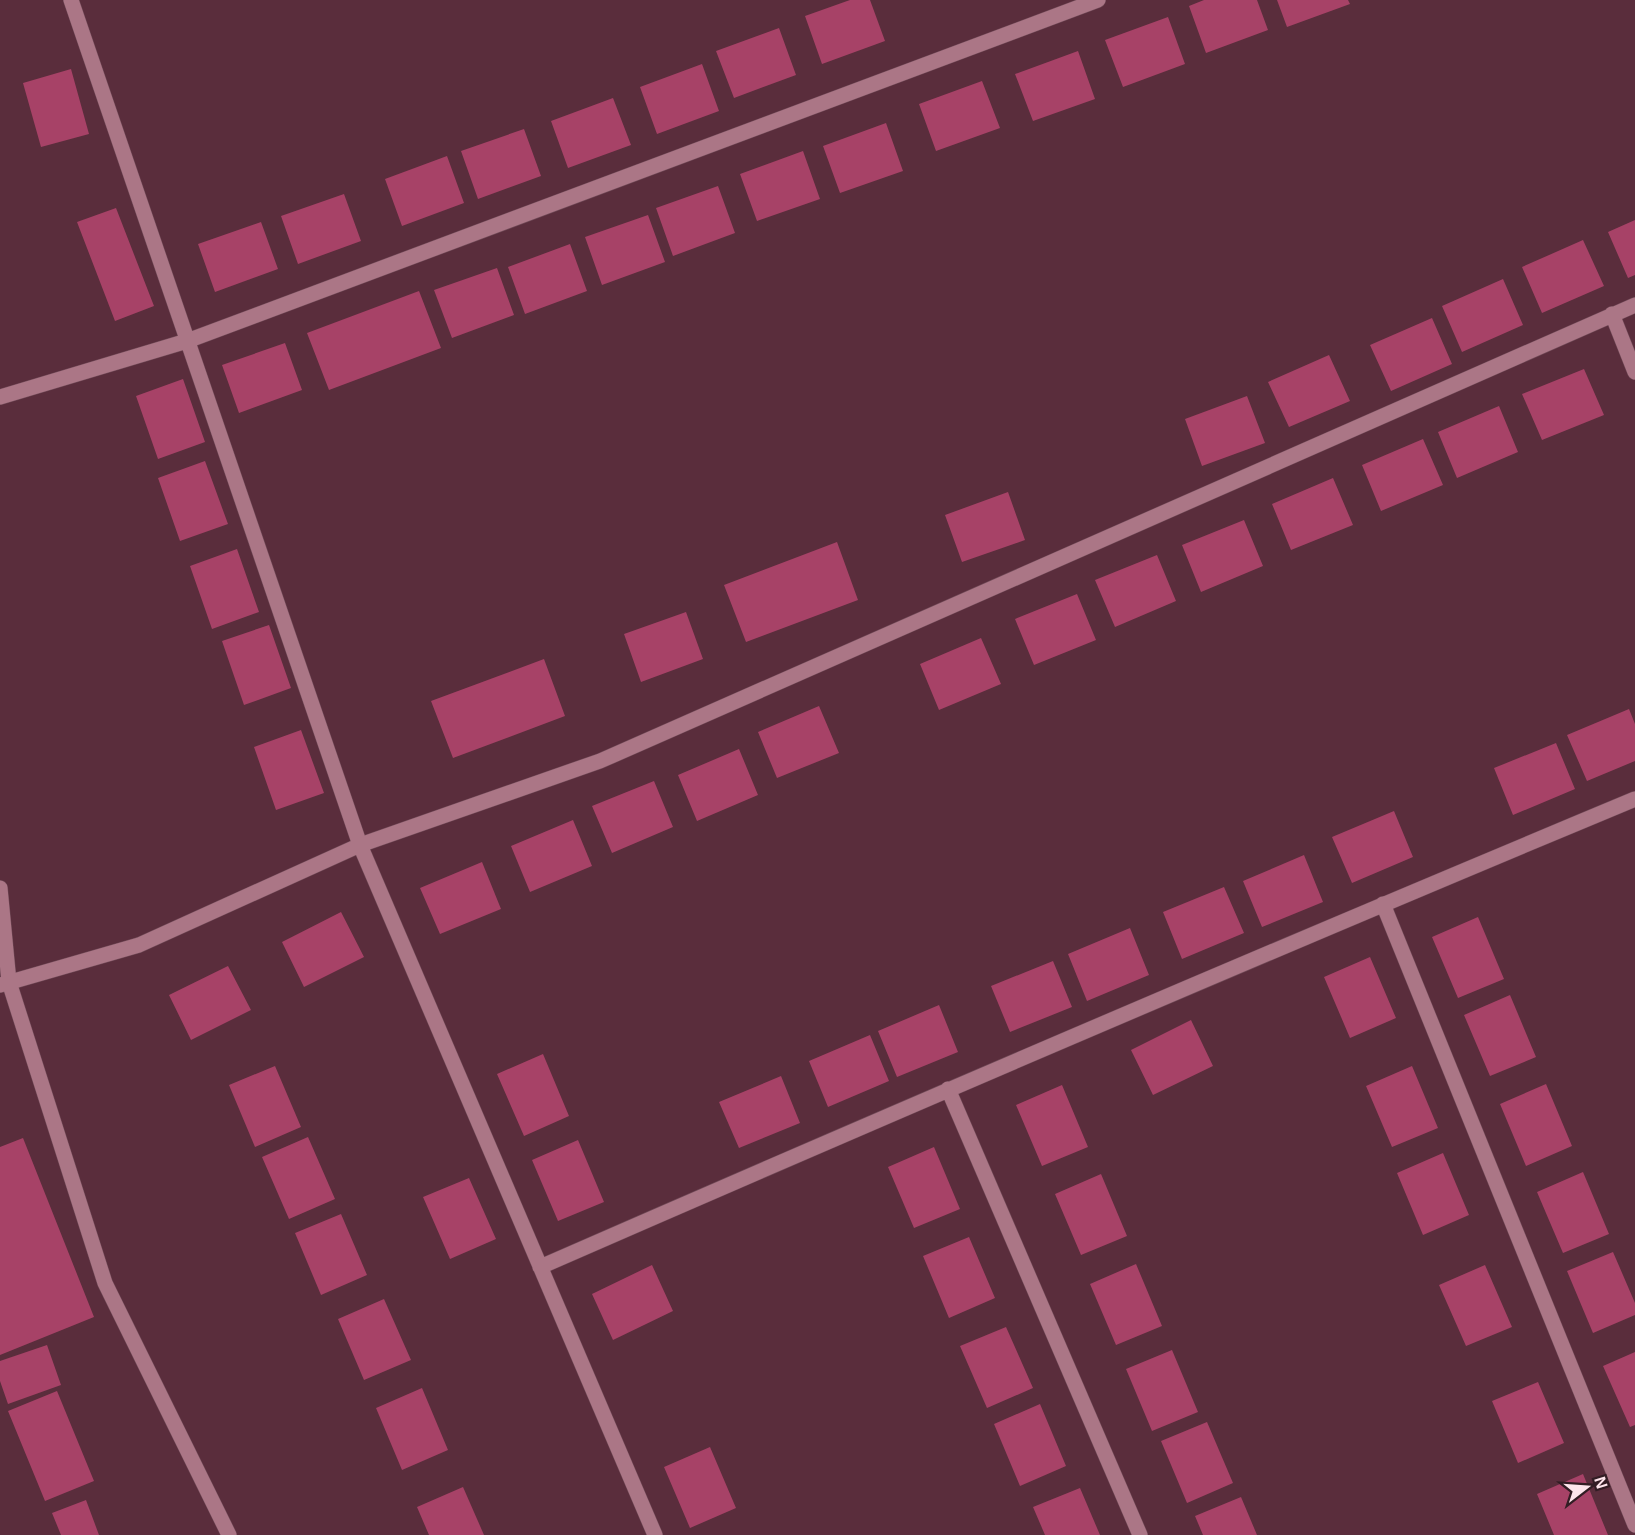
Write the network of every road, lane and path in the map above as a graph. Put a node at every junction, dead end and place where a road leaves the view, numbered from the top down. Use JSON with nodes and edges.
{"nodes":[{"id":1,"x":70,"y":0,"type":"edge"},
{"id":2,"x":1096,"y":0,"type":"edge"},
{"id":3,"x":1635,"y":305,"type":"edge"},
{"id":4,"x":1612,"y":314,"type":"junction"},
{"id":5,"x":187,"y":341,"type":"junction"},
{"id":6,"x":1635,"y":372,"type":"edge"},
{"id":7,"x":0,"y":397,"type":"edge"},
{"id":8,"x":1635,"y":800,"type":"edge"},
{"id":9,"x":360,"y":845,"type":"junction"},
{"id":10,"x":0,"y":888,"type":"edge"},
{"id":11,"x":1383,"y":904,"type":"junction"},
{"id":12,"x":4,"y":984,"type":"edge"},
{"id":13,"x":948,"y":1089,"type":"junction"},
{"id":14,"x":540,"y":1267,"type":"junction"},
{"id":15,"x":1635,"y":1525,"type":"edge"},
{"id":16,"x":229,"y":1535,"type":"edge"},
{"id":17,"x":655,"y":1535,"type":"edge"},
{"id":18,"x":1140,"y":1535,"type":"edge"}],
"edges":[{"from":1,"to":5,"type":"street"},
{"from":2,"to":5,"type":"street"},
{"from":3,"to":4,"type":"street"},
{"from":4,"to":6,"type":"street"},
{"from":4,"to":9,"type":"street"},
{"from":5,"to":7,"type":"street"},
{"from":5,"to":9,"type":"street"},
{"from":8,"to":11,"type":"street"},
{"from":9,"to":12,"type":"street"},
{"from":9,"to":14,"type":"street"},
{"from":10,"to":12,"type":"street"},
{"from":11,"to":13,"type":"street"},
{"from":11,"to":15,"type":"street"},
{"from":12,"to":16,"type":"street"},
{"from":13,"to":14,"type":"street"},
{"from":13,"to":18,"type":"street"},
{"from":14,"to":17,"type":"street"}]}
